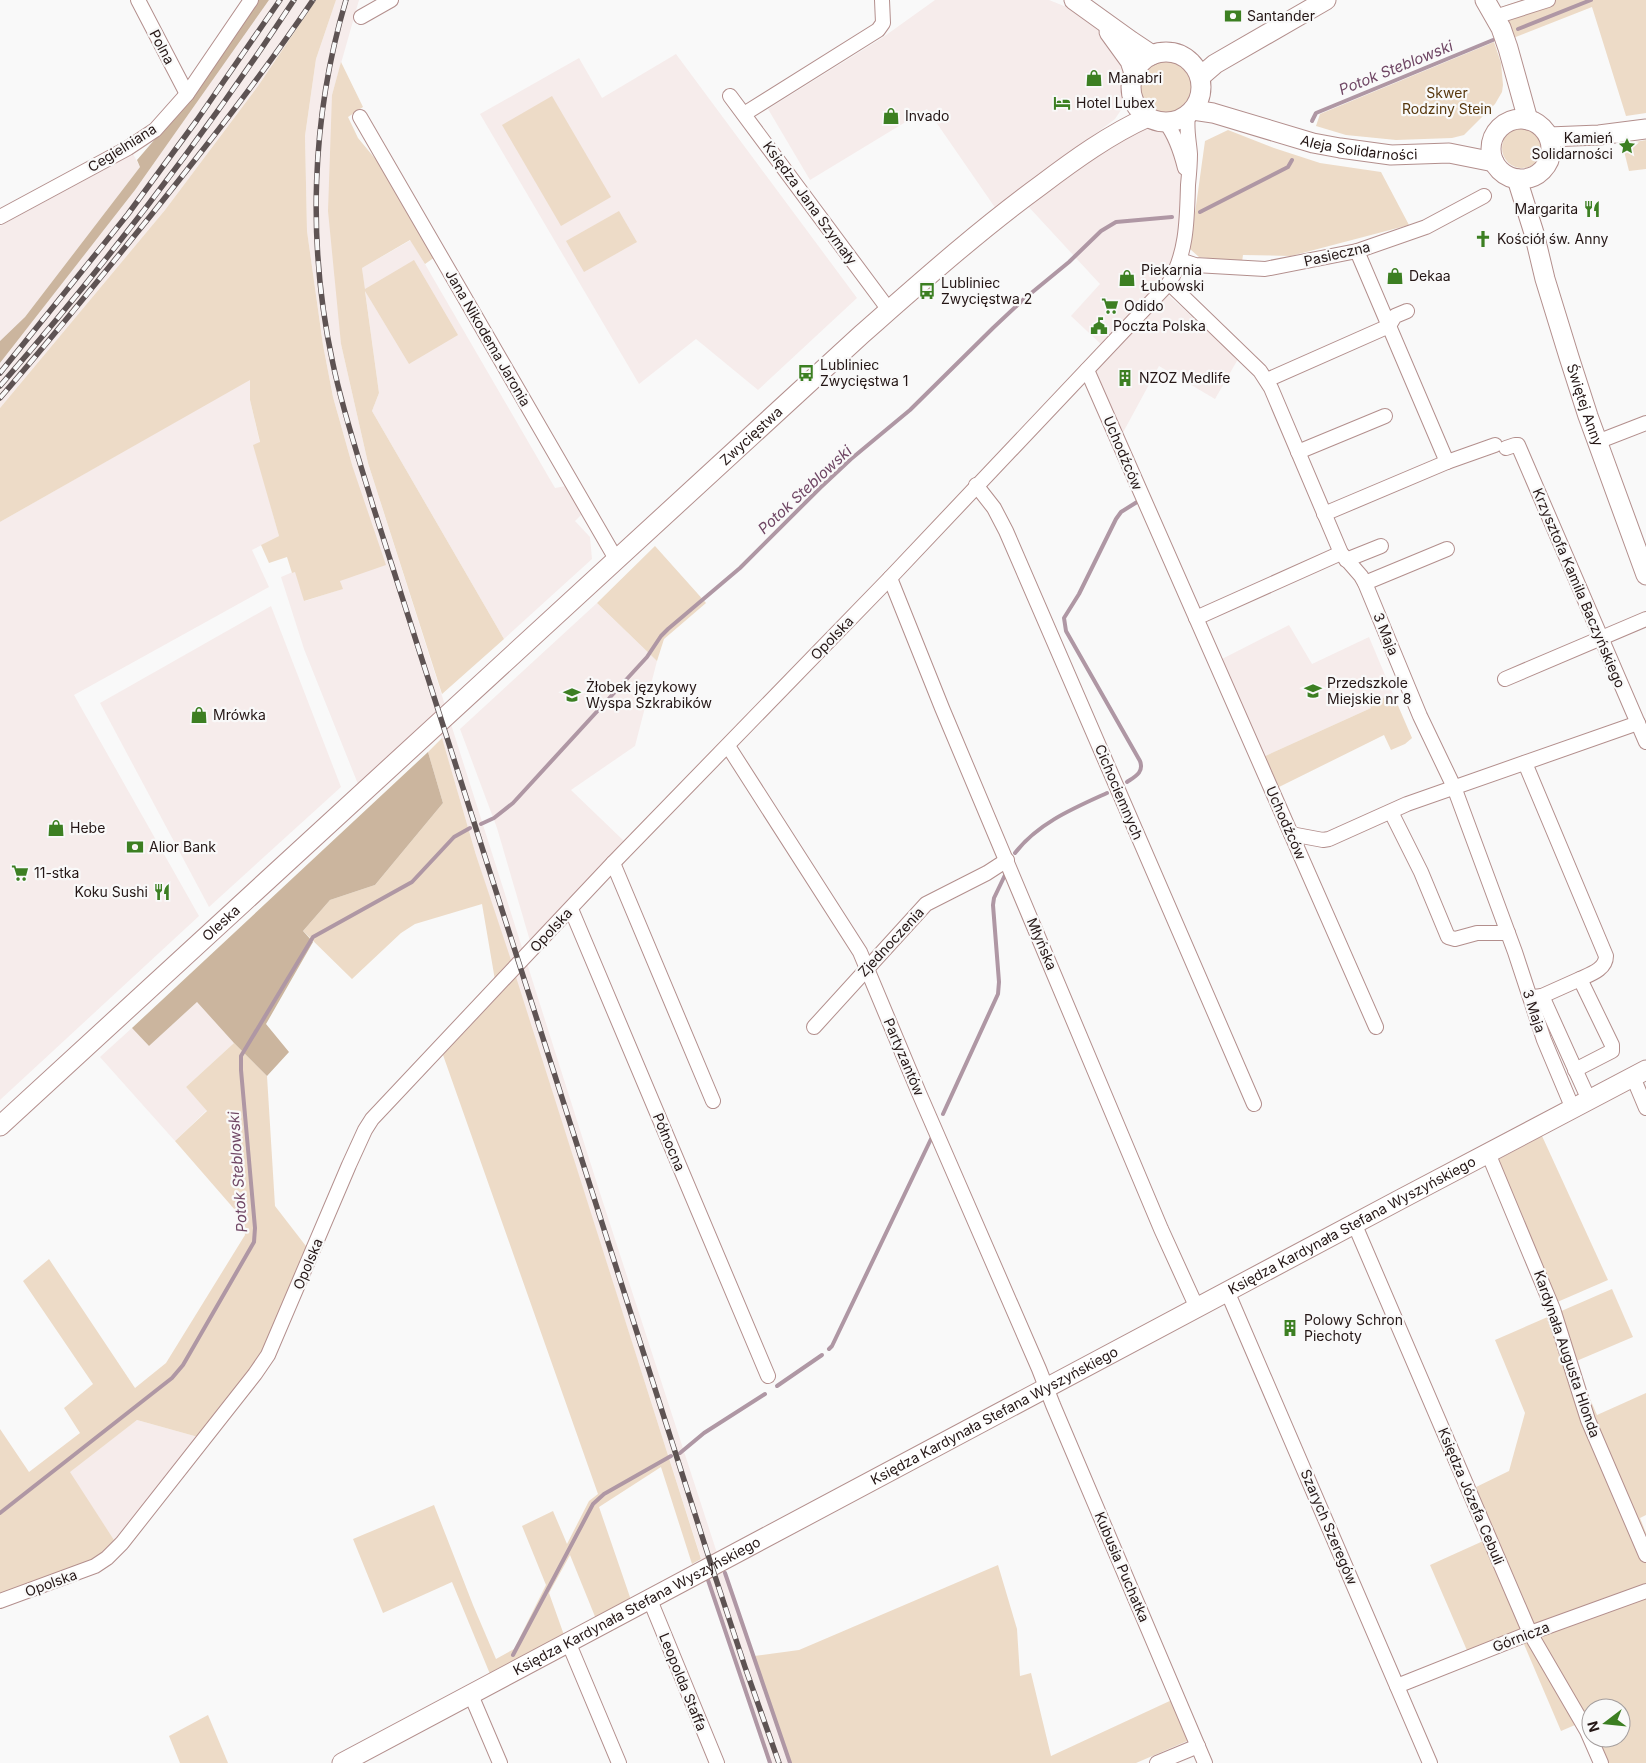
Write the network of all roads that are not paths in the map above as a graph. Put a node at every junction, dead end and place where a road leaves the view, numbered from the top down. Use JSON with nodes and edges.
{"nodes":[{"id":1,"x":138,"y":0,"type":"edge"},
{"id":2,"x":251,"y":0,"type":"edge"},
{"id":3,"x":391,"y":0,"type":"edge"},
{"id":4,"x":882,"y":0,"type":"edge"},
{"id":5,"x":1074,"y":0,"type":"edge"},
{"id":6,"x":1326,"y":0,"type":"edge"},
{"id":7,"x":1485,"y":0,"type":"edge"},
{"id":8,"x":1548,"y":0,"type":"edge"},
{"id":9,"x":361,"y":17,"type":"dead end"},
{"id":10,"x":1495,"y":17,"type":"junction"},
{"id":11,"x":1100,"y":19,"type":"junction"},
{"id":12,"x":1152,"y":55,"type":"junction"},
{"id":13,"x":1134,"y":73,"type":"junction"},
{"id":14,"x":1201,"y":83,"type":"junction"},
{"id":15,"x":187,"y":94,"type":"junction"},
{"id":16,"x":730,"y":96,"type":"dead end"},
{"id":17,"x":1133,"y":98,"type":"junction"},
{"id":18,"x":1190,"y":113,"type":"junction"},
{"id":19,"x":744,"y":114,"type":"junction"},
{"id":20,"x":360,"y":117,"type":"dead end"},
{"id":21,"x":1157,"y":120,"type":"junction"},
{"id":22,"x":1520,"y":120,"type":"junction"},
{"id":23,"x":1646,"y":129,"type":"edge"},
{"id":24,"x":1272,"y":130,"type":"junction"},
{"id":25,"x":1492,"y":141,"type":"junction"},
{"id":26,"x":1550,"y":146,"type":"junction"},
{"id":27,"x":1449,"y":153,"type":"junction"},
{"id":28,"x":1071,"y":162,"type":"junction"},
{"id":29,"x":1494,"y":162,"type":"junction"},
{"id":30,"x":1536,"y":176,"type":"junction"},
{"id":31,"x":1517,"y":179,"type":"junction"},
{"id":32,"x":1188,"y":183,"type":"junction"},
{"id":33,"x":1484,"y":196,"type":"dead end"},
{"id":34,"x":0,"y":217,"type":"edge"},
{"id":35,"x":1534,"y":233,"type":"junction"},
{"id":36,"x":1357,"y":251,"type":"junction"},
{"id":37,"x":1180,"y":260,"type":"junction"},
{"id":38,"x":1169,"y":283,"type":"junction"},
{"id":39,"x":889,"y":310,"type":"junction"},
{"id":40,"x":1407,"y":311,"type":"dead end"},
{"id":41,"x":1389,"y":326,"type":"junction"},
{"id":42,"x":1088,"y":370,"type":"junction"},
{"id":43,"x":1267,"y":380,"type":"junction"},
{"id":44,"x":1385,"y":416,"type":"dead end"},
{"id":45,"x":1646,"y":423,"type":"edge"},
{"id":46,"x":1597,"y":442,"type":"junction"},
{"id":47,"x":1298,"y":452,"type":"junction"},
{"id":48,"x":1447,"y":462,"type":"junction"},
{"id":49,"x":976,"y":485,"type":"junction"},
{"id":50,"x":1324,"y":514,"type":"junction"},
{"id":51,"x":1381,"y":546,"type":"dead end"},
{"id":52,"x":1447,"y":549,"type":"dead end"},
{"id":53,"x":1344,"y":557,"type":"junction"},
{"id":54,"x":616,"y":559,"type":"junction"},
{"id":55,"x":1646,"y":575,"type":"edge"},
{"id":56,"x":890,"y":578,"type":"junction"},
{"id":57,"x":1365,"y":583,"type":"junction"},
{"id":58,"x":1196,"y":618,"type":"junction"},
{"id":59,"x":1646,"y":619,"type":"edge"},
{"id":60,"x":1600,"y":639,"type":"junction"},
{"id":61,"x":1506,"y":680,"type":"dead end"},
{"id":62,"x":442,"y":721,"type":"joint"},
{"id":63,"x":1643,"y":734,"type":"edge"},
{"id":64,"x":728,"y":746,"type":"junction"},
{"id":65,"x":1525,"y":763,"type":"junction"},
{"id":66,"x":1454,"y":787,"type":"junction"},
{"id":67,"x":1391,"y":812,"type":"junction"},
{"id":68,"x":1291,"y":834,"type":"junction"},
{"id":69,"x":1007,"y":860,"type":"junction"},
{"id":70,"x":613,"y":864,"type":"junction"},
{"id":71,"x":571,"y":909,"type":"junction"},
{"id":72,"x":1508,"y":933,"type":"junction"},
{"id":73,"x":867,"y":967,"type":"junction"},
{"id":74,"x":1580,"y":979,"type":"junction"},
{"id":75,"x":1536,"y":997,"type":"junction"},
{"id":76,"x":814,"y":1026,"type":"dead end"},
{"id":77,"x":1376,"y":1027,"type":"dead end"},
{"id":78,"x":1575,"y":1070,"type":"junction"},
{"id":79,"x":1639,"y":1074,"type":"edge"},
{"id":80,"x":713,"y":1101,"type":"dead end"},
{"id":81,"x":1254,"y":1104,"type":"dead end"},
{"id":82,"x":1581,"y":1105,"type":"junction"},
{"id":83,"x":1646,"y":1108,"type":"edge"},
{"id":84,"x":0,"y":1126,"type":"edge"},
{"id":85,"x":1488,"y":1153,"type":"junction"},
{"id":86,"x":1354,"y":1223,"type":"junction"},
{"id":87,"x":1227,"y":1292,"type":"junction"},
{"id":88,"x":1197,"y":1308,"type":"junction"},
{"id":89,"x":768,"y":1376,"type":"dead end"},
{"id":90,"x":1046,"y":1388,"type":"junction"},
{"id":91,"x":1646,"y":1555,"type":"edge"},
{"id":92,"x":1646,"y":1591,"type":"edge"},
{"id":93,"x":650,"y":1600,"type":"junction"},
{"id":94,"x":0,"y":1601,"type":"edge"},
{"id":95,"x":1530,"y":1633,"type":"junction"},
{"id":96,"x":569,"y":1644,"type":"junction"},
{"id":97,"x":1397,"y":1686,"type":"junction"},
{"id":98,"x":471,"y":1695,"type":"junction"},
{"id":99,"x":1198,"y":1746,"type":"junction"},
{"id":100,"x":342,"y":1763,"type":"edge"},
{"id":101,"x":500,"y":1763,"type":"edge"},
{"id":102,"x":619,"y":1763,"type":"edge"},
{"id":103,"x":717,"y":1763,"type":"edge"},
{"id":104,"x":1158,"y":1763,"type":"edge"},
{"id":105,"x":1205,"y":1763,"type":"edge"},
{"id":106,"x":1430,"y":1763,"type":"edge"},
{"id":107,"x":1601,"y":1763,"type":"edge"}],
"edges":[{"from":1,"to":15,"type":"street","name":"Polna"},
{"from":2,"to":15,"type":"street","name":"Cegielniana"},
{"from":3,"to":9,"type":"street"},
{"from":4,"to":19,"type":"street"},
{"from":5,"to":11,"type":"street"},
{"from":6,"to":14,"type":"street"},
{"from":7,"to":10,"type":"street"},
{"from":8,"to":10,"type":"street"},
{"from":10,"to":22,"type":"street"},
{"from":11,"to":12,"type":"street"},
{"from":11,"to":13,"type":"street"},
{"from":12,"to":13,"type":"street"},
{"from":12,"to":14,"type":"street"},
{"from":13,"to":17,"type":"street"},
{"from":14,"to":18,"type":"street"},
{"from":14,"to":24,"type":"street","name":"Aleja Solidarności"},
{"from":15,"to":34,"type":"street","name":"Cegielniana"},
{"from":16,"to":19,"type":"street","name":"Księdza Jana Szymały"},
{"from":17,"to":21,"type":"street"},
{"from":17,"to":28,"type":"street","name":"Zwycięstwa"},
{"from":18,"to":21,"type":"street"},
{"from":18,"to":24,"type":"street","name":"Aleja Solidarności"},
{"from":18,"to":32,"type":"street"},
{"from":19,"to":39,"type":"street","name":"Księdza Jana Szymały"},
{"from":20,"to":54,"type":"street","name":"Jana Nikodema Jaronia"},
{"from":21,"to":28,"type":"street","name":"Zwycięstwa"},
{"from":21,"to":32,"type":"street"},
{"from":22,"to":25,"type":"street"},
{"from":22,"to":26,"type":"street"},
{"from":23,"to":26,"type":"street"},
{"from":24,"to":27,"type":"street","name":"Aleja Solidarności"},
{"from":25,"to":27,"type":"street","name":"Aleja Solidarności"},
{"from":25,"to":29,"type":"street"},
{"from":26,"to":30,"type":"street"},
{"from":27,"to":29,"type":"street","name":"Aleja Solidarności"},
{"from":28,"to":39,"type":"street","name":"Zwycięstwa"},
{"from":29,"to":31,"type":"street"},
{"from":30,"to":31,"type":"street"},
{"from":30,"to":35,"type":"street","name":"Świętej Anny"},
{"from":31,"to":35,"type":"street","name":"Świętej Anny"},
{"from":32,"to":37,"type":"street"},
{"from":33,"to":36,"type":"street","name":"Pasieczna"},
{"from":35,"to":46,"type":"street","name":"Świętej Anny"},
{"from":36,"to":37,"type":"street","name":"Pasieczna"},
{"from":36,"to":41,"type":"street"},
{"from":37,"to":38,"type":"street"},
{"from":38,"to":42,"type":"street","name":"Opolska"},
{"from":38,"to":43,"type":"street","name":"3 Maja"},
{"from":39,"to":54,"type":"street","name":"Zwycięstwa"},
{"from":40,"to":41,"type":"street"},
{"from":41,"to":43,"type":"street"},
{"from":41,"to":48,"type":"street"},
{"from":42,"to":49,"type":"street","name":"Opolska"},
{"from":42,"to":58,"type":"street","name":"Uchodźców"},
{"from":43,"to":47,"type":"street","name":"3 Maja"},
{"from":44,"to":47,"type":"street"},
{"from":45,"to":46,"type":"street"},
{"from":46,"to":55,"type":"street","name":"Świętej Anny"},
{"from":47,"to":50,"type":"street","name":"3 Maja"},
{"from":48,"to":50,"type":"street"},
{"from":48,"to":60,"type":"street","name":"Krzysztofa Kamila Baczyńskiego"},
{"from":49,"to":56,"type":"street","name":"Opolska"},
{"from":49,"to":81,"type":"street","name":"Cichociemnych"},
{"from":50,"to":53,"type":"street","name":"3 Maja"},
{"from":51,"to":53,"type":"street"},
{"from":52,"to":57,"type":"street"},
{"from":53,"to":57,"type":"street","name":"3 Maja"},
{"from":53,"to":58,"type":"street"},
{"from":54,"to":62,"type":"street","name":"Zwycięstwa"},
{"from":56,"to":64,"type":"street","name":"Opolska"},
{"from":56,"to":69,"type":"street","name":"Młyńska"},
{"from":57,"to":66,"type":"street","name":"3 Maja"},
{"from":58,"to":68,"type":"street","name":"Uchodźców"},
{"from":59,"to":60,"type":"street"},
{"from":60,"to":61,"type":"street"},
{"from":60,"to":63,"type":"street","name":"Krzysztofa Kamila Baczyńskiego"},
{"from":62,"to":84,"type":"street","name":"Oleska"},
{"from":63,"to":65,"type":"street"},
{"from":64,"to":70,"type":"street","name":"Opolska"},
{"from":64,"to":73,"type":"street","name":"Partyzantów"},
{"from":65,"to":66,"type":"street"},
{"from":65,"to":74,"type":"street"},
{"from":66,"to":67,"type":"street"},
{"from":66,"to":72,"type":"street","name":"3 Maja"},
{"from":67,"to":68,"type":"street"},
{"from":67,"to":72,"type":"street"},
{"from":68,"to":77,"type":"street","name":"Uchodźców"},
{"from":69,"to":73,"type":"street","name":"Zjednoczenia"},
{"from":69,"to":88,"type":"street","name":"Młyńska"},
{"from":70,"to":71,"type":"street","name":"Opolska"},
{"from":70,"to":80,"type":"street"},
{"from":71,"to":89,"type":"street","name":"Północna"},
{"from":71,"to":94,"type":"street","name":"Opolska"},
{"from":72,"to":75,"type":"street","name":"3 Maja"},
{"from":73,"to":76,"type":"street","name":"Zjednoczenia"},
{"from":73,"to":90,"type":"street","name":"Partyzantów"},
{"from":74,"to":75,"type":"street"},
{"from":74,"to":78,"type":"street"},
{"from":75,"to":78,"type":"street"},
{"from":75,"to":82,"type":"street","name":"3 Maja"},
{"from":78,"to":82,"type":"street"},
{"from":79,"to":82,"type":"street","name":"Księdza Kardynała Stefana Wyszyńskiego"},
{"from":79,"to":83,"type":"street"},
{"from":82,"to":85,"type":"street","name":"Księdza Kardynała Stefana Wyszyńskiego"},
{"from":85,"to":86,"type":"street","name":"Księdza Kardynała Stefana Wyszyńskiego"},
{"from":85,"to":91,"type":"street","name":"Kardynała Augusta Hlonda"},
{"from":86,"to":87,"type":"street","name":"Księdza Kardynała Stefana Wyszyńskiego"},
{"from":86,"to":95,"type":"street","name":"Księdza Józefa Cebuli"},
{"from":87,"to":88,"type":"street","name":"Księdza Kardynała Stefana Wyszyńskiego"},
{"from":87,"to":97,"type":"street","name":"Szarych Szeregów"},
{"from":88,"to":90,"type":"street","name":"Księdza Kardynała Stefana Wyszyńskiego"},
{"from":90,"to":93,"type":"street","name":"Księdza Kardynała Stefana Wyszyńskiego"},
{"from":90,"to":99,"type":"street","name":"Kubusia Puchatka"},
{"from":92,"to":95,"type":"street","name":"Górnicza"},
{"from":93,"to":96,"type":"street","name":"Księdza Kardynała Stefana Wyszyńskiego"},
{"from":93,"to":103,"type":"street","name":"Leopolda Staffa"},
{"from":95,"to":97,"type":"street","name":"Górnicza"},
{"from":95,"to":107,"type":"street","name":"Księdza Józefa Cebuli"},
{"from":96,"to":98,"type":"street","name":"Księdza Kardynała Stefana Wyszyńskiego"},
{"from":96,"to":102,"type":"street"},
{"from":97,"to":106,"type":"street","name":"Szarych Szeregów"},
{"from":98,"to":100,"type":"street","name":"Księdza Kardynała Stefana Wyszyńskiego"},
{"from":98,"to":101,"type":"street"},
{"from":99,"to":104,"type":"street"},
{"from":99,"to":105,"type":"street","name":"Kubusia Puchatka"}]}
